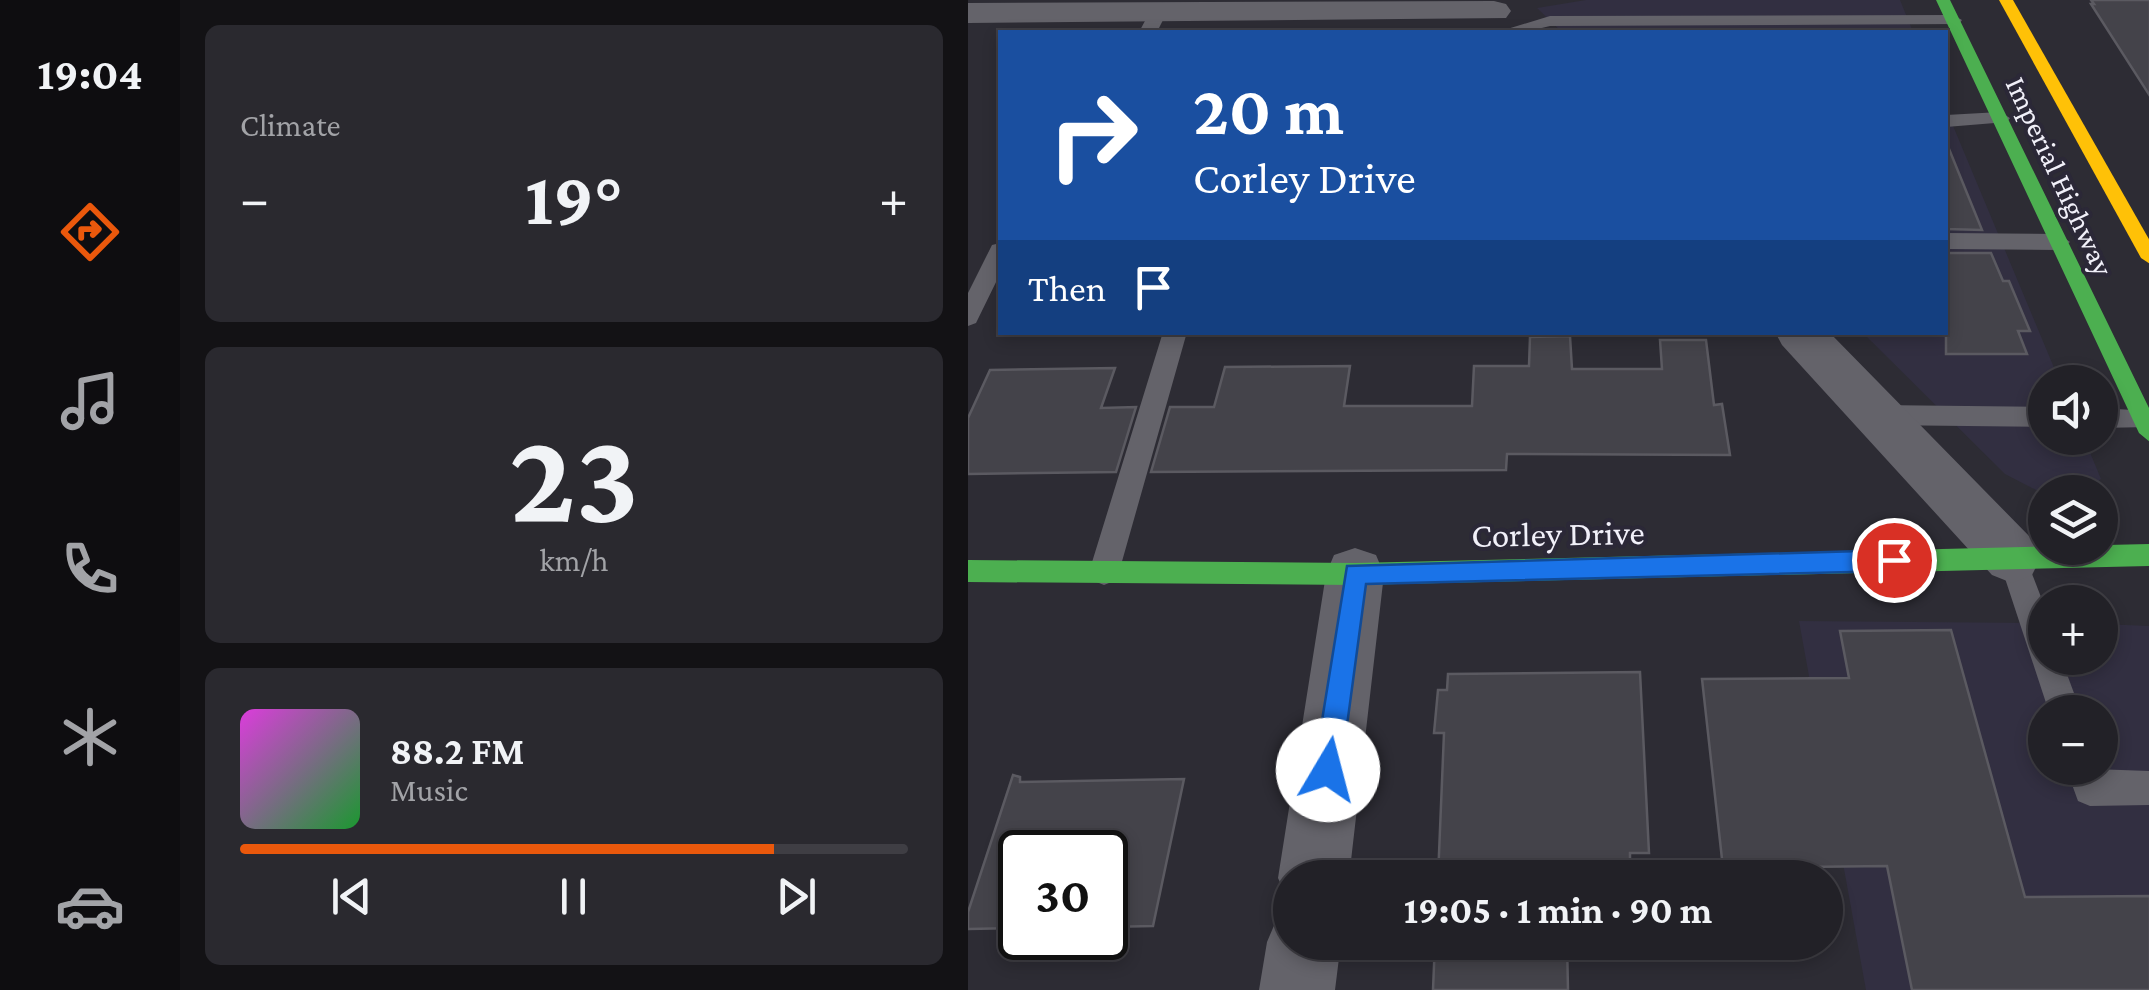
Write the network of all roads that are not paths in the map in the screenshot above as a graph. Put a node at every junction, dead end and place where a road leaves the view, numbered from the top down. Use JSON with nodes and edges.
{"nodes":[{"id":1,"x":2006,"y":0,"type":"edge"},
{"id":2,"x":1948,"y":10,"type":"edge"},
{"id":3,"x":968,"y":13,"type":"edge"},
{"id":4,"x":1501,"y":18,"type":"edge"},
{"id":5,"x":1152,"y":22,"type":"edge"},
{"id":6,"x":2000,"y":118,"type":"junction"},
{"id":7,"x":1948,"y":121,"type":"edge"},
{"id":8,"x":1948,"y":242,"type":"edge"},
{"id":9,"x":2059,"y":242,"type":"junction"},
{"id":10,"x":998,"y":255,"type":"edge"},
{"id":11,"x":2150,"y":258,"type":"edge"},
{"id":12,"x":968,"y":318,"type":"edge"},
{"id":13,"x":1174,"y":335,"type":"edge"},
{"id":14,"x":1802,"y":335,"type":"edge"},
{"id":15,"x":1877,"y":415,"type":"junction"},
{"id":16,"x":2028,"y":417,"type":"edge"},
{"id":17,"x":2118,"y":421,"type":"edge"},
{"id":18,"x":2146,"y":426,"type":"edge"},
{"id":19,"x":2150,"y":555,"type":"edge"},
{"id":20,"x":2012,"y":557,"type":"junction"},
{"id":21,"x":968,"y":571,"type":"edge"},
{"id":22,"x":1104,"y":572,"type":"junction"},
{"id":23,"x":1355,"y":574,"type":"junction"},
{"id":24,"x":2028,"y":604,"type":"edge"},
{"id":25,"x":2089,"y":785,"type":"edge"},
{"id":26,"x":2150,"y":788,"type":"edge"},
{"id":27,"x":1315,"y":860,"type":"edge"},
{"id":28,"x":1301,"y":960,"type":"edge"},
{"id":29,"x":1297,"y":990,"type":"edge"}],
"edges":[{"from":1,"to":11,"type":"main road","name":"Imperial Highway"},
{"from":2,"to":4,"type":"lane"},
{"from":2,"to":6,"type":"main road","name":"Imperial Highway"},
{"from":3,"to":5,"type":"street"},
{"from":4,"to":5,"type":"street"},
{"from":6,"to":7,"type":"lane"},
{"from":6,"to":9,"type":"main road","name":"Imperial Highway"},
{"from":8,"to":9,"type":"lane"},
{"from":9,"to":18,"type":"main road","name":"Imperial Highway"},
{"from":10,"to":12,"type":"lane"},
{"from":13,"to":22,"type":"lane"},
{"from":14,"to":15,"type":"street"},
{"from":15,"to":16,"type":"lane"},
{"from":15,"to":20,"type":"street"},
{"from":17,"to":18,"type":"lane"},
{"from":19,"to":20,"type":"main road","name":"Corley Drive"},
{"from":20,"to":23,"type":"main road","name":"Corley Drive"},
{"from":20,"to":24,"type":"lane"},
{"from":21,"to":22,"type":"main road","name":"Corley Drive"},
{"from":22,"to":23,"type":"main road","name":"Corley Drive"},
{"from":23,"to":27,"type":"street"},
{"from":25,"to":26,"type":"lane"},
{"from":28,"to":29,"type":"street"}]}
